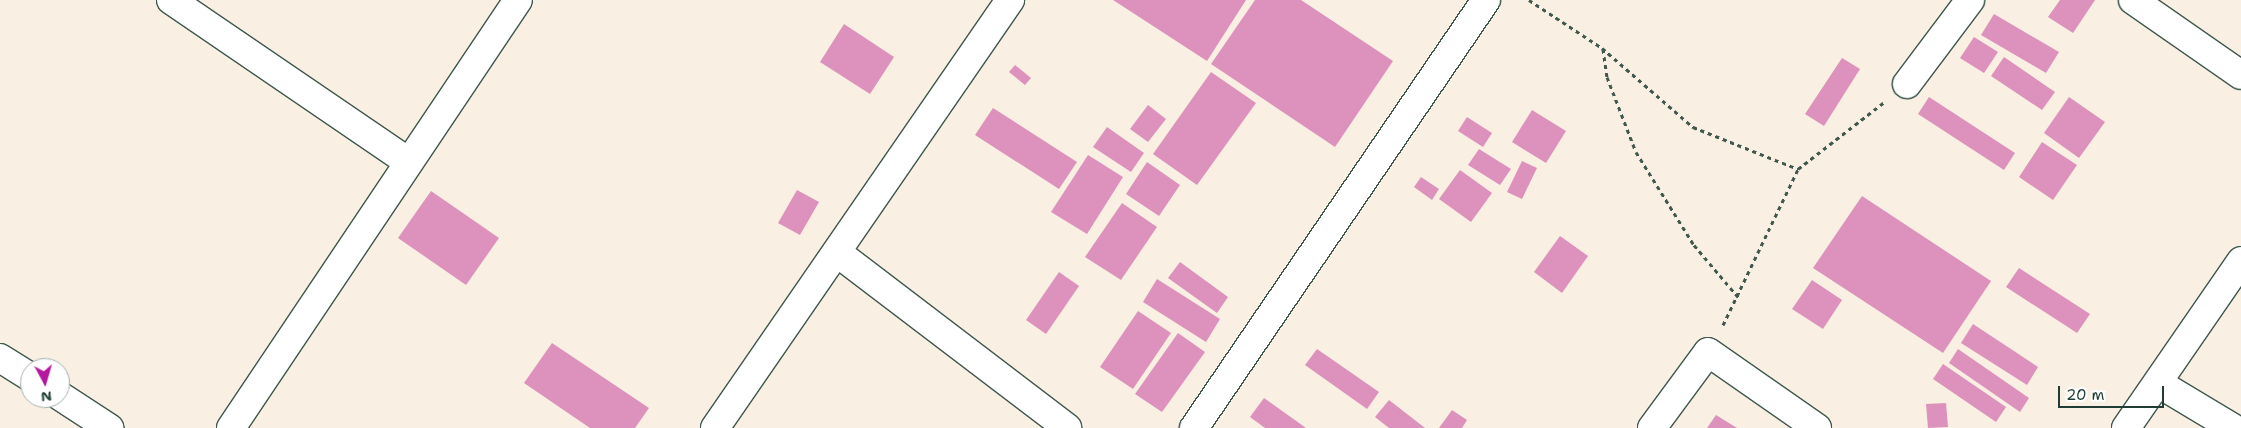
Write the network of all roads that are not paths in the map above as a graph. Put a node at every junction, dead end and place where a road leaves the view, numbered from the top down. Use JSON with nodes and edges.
{"nodes":[{"id":1,"x":171,"y":0,"type":"edge"},
{"id":2,"x":518,"y":0,"type":"edge"},
{"id":3,"x":1010,"y":0,"type":"edge"},
{"id":4,"x":1486,"y":0,"type":"edge"},
{"id":5,"x":1970,"y":0,"type":"edge"},
{"id":6,"x":2132,"y":0,"type":"edge"},
{"id":7,"x":2241,"y":75,"type":"edge"},
{"id":8,"x":1908,"y":84,"type":"road end"},
{"id":9,"x":407,"y":161,"type":"junction"},
{"id":10,"x":838,"y":254,"type":"junction"},
{"id":11,"x":2241,"y":262,"type":"edge"},
{"id":12,"x":0,"y":358,"type":"edge"},
{"id":13,"x":20,"y":371,"type":"edge"},
{"id":14,"x":2158,"y":383,"type":"junction"},
{"id":15,"x":70,"y":403,"type":"edge"},
{"id":16,"x":109,"y":428,"type":"edge"},
{"id":17,"x":231,"y":428,"type":"edge"},
{"id":18,"x":715,"y":428,"type":"edge"},
{"id":19,"x":1066,"y":428,"type":"edge"},
{"id":20,"x":1194,"y":428,"type":"edge"},
{"id":21,"x":1652,"y":428,"type":"edge"},
{"id":22,"x":1816,"y":428,"type":"edge"},
{"id":23,"x":2126,"y":428,"type":"edge"},
{"id":24,"x":2233,"y":428,"type":"edge"}],
"edges":[{"from":1,"to":9,"type":"street"},
{"from":2,"to":9,"type":"street"},
{"from":3,"to":10,"type":"street"},
{"from":4,"to":20,"type":"street"},
{"from":5,"to":8,"type":"street"},
{"from":6,"to":7,"type":"street"},
{"from":9,"to":17,"type":"street"},
{"from":10,"to":18,"type":"street"},
{"from":10,"to":19,"type":"street"},
{"from":11,"to":14,"type":"street"},
{"from":12,"to":13,"type":"street"},
{"from":14,"to":23,"type":"street"},
{"from":14,"to":24,"type":"street"},
{"from":15,"to":16,"type":"street"},
{"from":21,"to":22,"type":"street"}]}
